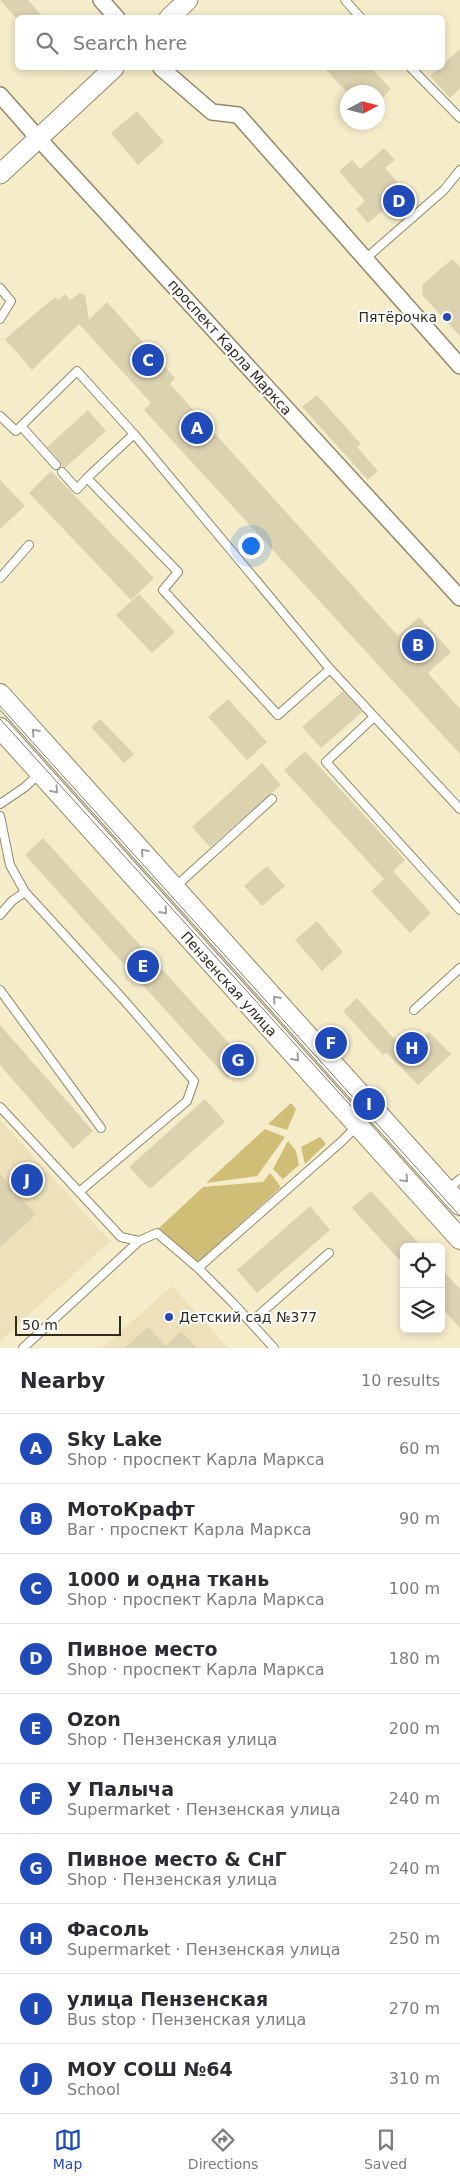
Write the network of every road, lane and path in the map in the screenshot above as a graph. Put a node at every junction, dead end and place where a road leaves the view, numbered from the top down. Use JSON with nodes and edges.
{"nodes":[{"id":1,"x":100,"y":0,"type":"edge"},
{"id":2,"x":188,"y":0,"type":"edge"},
{"id":3,"x":345,"y":0,"type":"edge"},
{"id":4,"x":114,"y":15,"type":"edge"},
{"id":5,"x":172,"y":15,"type":"edge"},
{"id":6,"x":358,"y":15,"type":"edge"},
{"id":7,"x":112,"y":70,"type":"edge"},
{"id":8,"x":164,"y":70,"type":"edge"},
{"id":9,"x":412,"y":70,"type":"edge"},
{"id":10,"x":0,"y":95,"type":"edge"},
{"id":11,"x":460,"y":118,"type":"edge"},
{"id":12,"x":38,"y":138,"type":"junction"},
{"id":13,"x":460,"y":170,"type":"edge"},
{"id":14,"x":0,"y":174,"type":"edge"},
{"id":15,"x":364,"y":260,"type":"junction"},
{"id":16,"x":0,"y":288,"type":"edge"},
{"id":17,"x":0,"y":319,"type":"edge"},
{"id":18,"x":460,"y":366,"type":"edge"},
{"id":19,"x":0,"y":416,"type":"edge"},
{"id":20,"x":21,"y":426,"type":"junction"},
{"id":21,"x":134,"y":434,"type":"junction"},
{"id":22,"x":56,"y":465,"type":"dead end"},
{"id":23,"x":62,"y":472,"type":"dead end"},
{"id":24,"x":87,"y":478,"type":"junction"},
{"id":25,"x":29,"y":545,"type":"dead end"},
{"id":26,"x":0,"y":578,"type":"edge"},
{"id":27,"x":460,"y":598,"type":"edge"},
{"id":28,"x":330,"y":669,"type":"junction"},
{"id":29,"x":0,"y":694,"type":"edge"},
{"id":30,"x":374,"y":717,"type":"junction"},
{"id":31,"x":0,"y":728,"type":"edge"},
{"id":32,"x":40,"y":773,"type":"junction"},
{"id":33,"x":272,"y":799,"type":"dead end"},
{"id":34,"x":0,"y":804,"type":"edge"},
{"id":35,"x":460,"y":809,"type":"edge"},
{"id":36,"x":0,"y":816,"type":"edge"},
{"id":37,"x":175,"y":887,"type":"junction"},
{"id":38,"x":25,"y":892,"type":"junction"},
{"id":39,"x":460,"y":910,"type":"edge"},
{"id":40,"x":0,"y":914,"type":"edge"},
{"id":41,"x":460,"y":968,"type":"edge"},
{"id":42,"x":0,"y":990,"type":"edge"},
{"id":43,"x":414,"y":1010,"type":"dead end"},
{"id":44,"x":0,"y":1106,"type":"edge"},
{"id":45,"x":357,"y":1126,"type":"junction"},
{"id":46,"x":101,"y":1128,"type":"dead end"},
{"id":47,"x":79,"y":1192,"type":"junction"},
{"id":48,"x":456,"y":1192,"type":"edge"},
{"id":49,"x":460,"y":1239,"type":"edge"},
{"id":50,"x":139,"y":1241,"type":"junction"},
{"id":51,"x":329,"y":1253,"type":"dead end"},
{"id":52,"x":198,"y":1268,"type":"junction"},
{"id":53,"x":251,"y":1322,"type":"junction"},
{"id":54,"x":23,"y":1348,"type":"edge"},
{"id":55,"x":274,"y":1348,"type":"edge"}],
"edges":[{"from":1,"to":4,"type":"street"},
{"from":2,"to":5,"type":"street"},
{"from":3,"to":6,"type":"lane"},
{"from":7,"to":12,"type":"street"},
{"from":8,"to":15,"type":"street"},
{"from":9,"to":11,"type":"lane"},
{"from":10,"to":12,"type":"street","name":"проспект Карла Маркса"},
{"from":12,"to":14,"type":"street"},
{"from":12,"to":27,"type":"street","name":"проспект Карла Маркса"},
{"from":13,"to":15,"type":"lane"},
{"from":15,"to":18,"type":"street"},
{"from":16,"to":17,"type":"lane"},
{"from":19,"to":20,"type":"lane"},
{"from":20,"to":21,"type":"lane"},
{"from":20,"to":22,"type":"lane"},
{"from":21,"to":24,"type":"lane"},
{"from":21,"to":28,"type":"lane"},
{"from":23,"to":24,"type":"lane"},
{"from":24,"to":28,"type":"lane"},
{"from":25,"to":26,"type":"lane"},
{"from":28,"to":30,"type":"lane"},
{"from":37,"to":29,"type":"main road","name":"Пензенская улица","one_way":true},
{"from":30,"to":35,"type":"lane"},
{"from":30,"to":39,"type":"lane"},
{"from":31,"to":32,"type":"main road","name":"Пензенская улица"},
{"from":32,"to":34,"type":"lane"},
{"from":32,"to":45,"type":"main road","name":"Пензенская улица","one_way":true},
{"from":33,"to":37,"type":"lane"},
{"from":36,"to":38,"type":"lane"},
{"from":48,"to":37,"type":"main road","name":"Пензенская улица","one_way":true},
{"from":38,"to":40,"type":"lane"},
{"from":38,"to":47,"type":"lane"},
{"from":41,"to":43,"type":"lane"},
{"from":42,"to":46,"type":"lane"},
{"from":44,"to":47,"type":"lane"},
{"from":45,"to":49,"type":"main road","name":"Пензенская улица","one_way":true},
{"from":45,"to":52,"type":"lane"},
{"from":47,"to":50,"type":"lane"},
{"from":50,"to":52,"type":"lane"},
{"from":50,"to":54,"type":"lane"},
{"from":51,"to":53,"type":"lane"},
{"from":52,"to":53,"type":"lane"},
{"from":53,"to":55,"type":"lane"}]}
